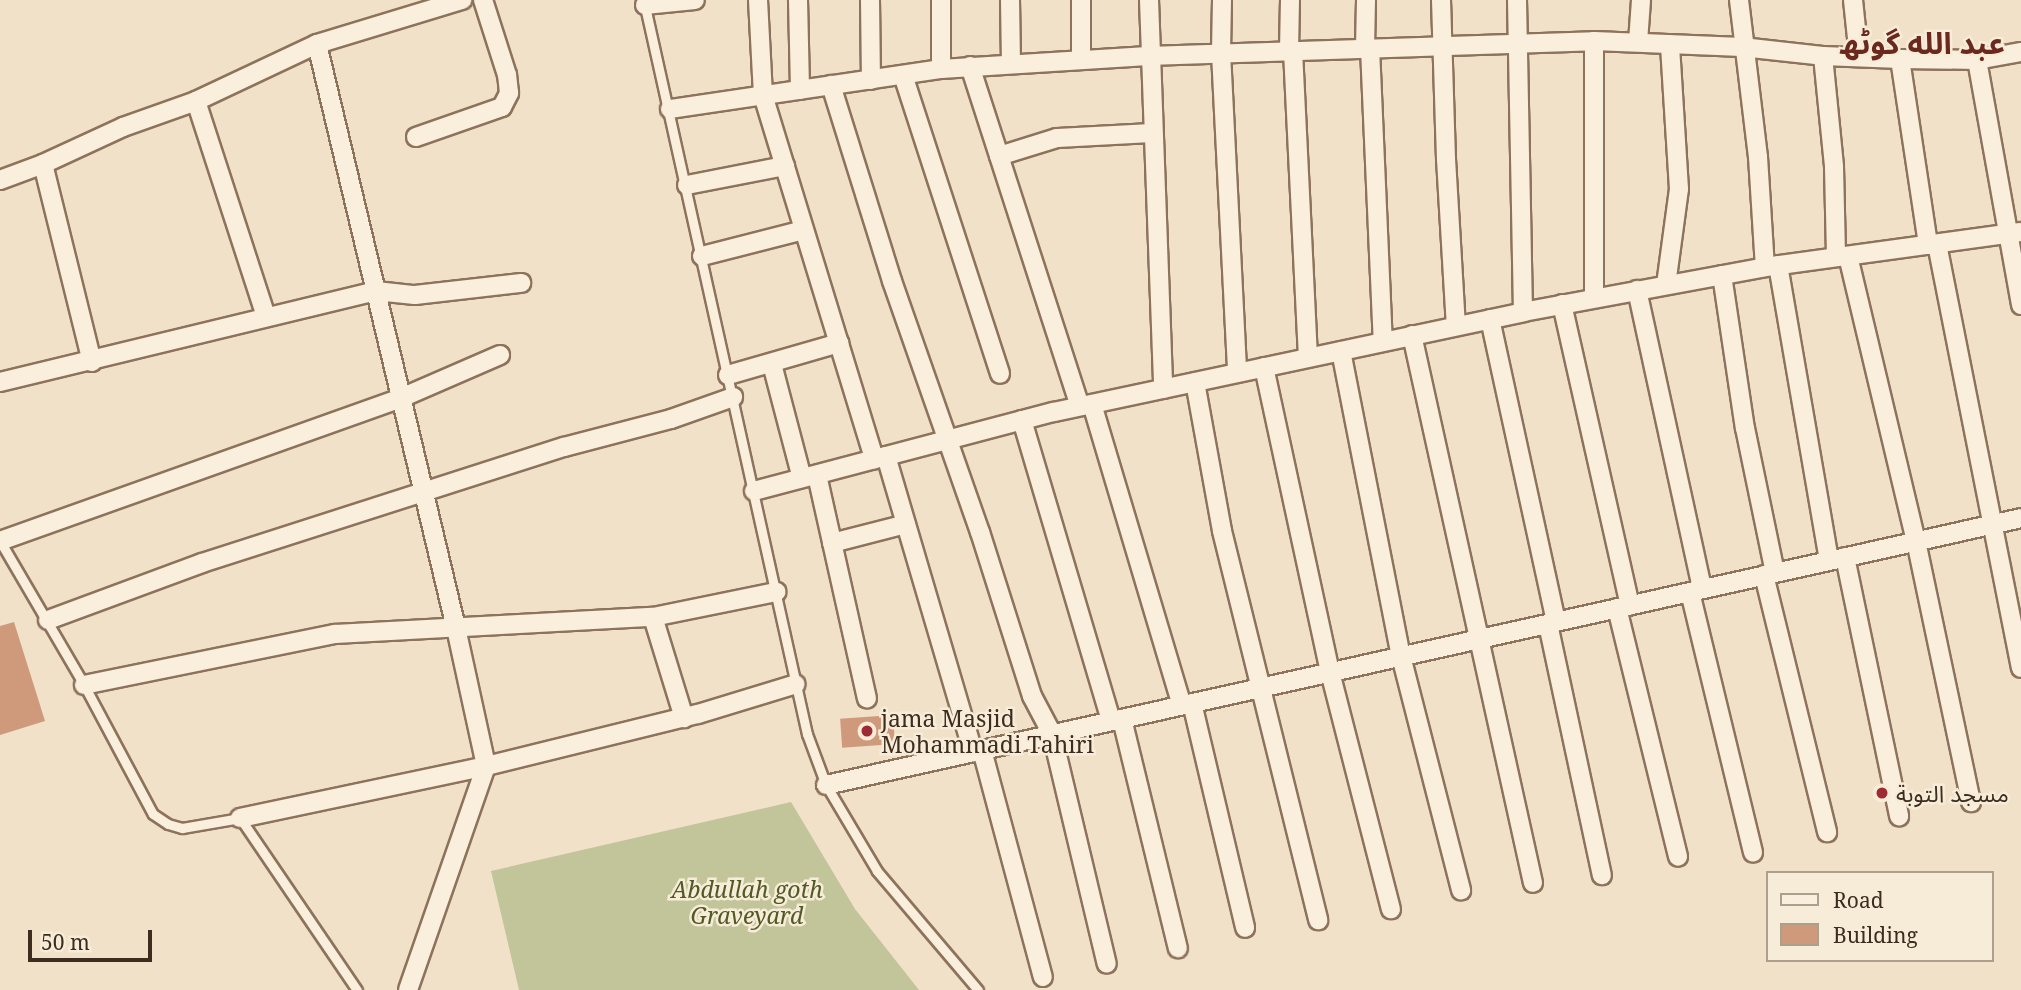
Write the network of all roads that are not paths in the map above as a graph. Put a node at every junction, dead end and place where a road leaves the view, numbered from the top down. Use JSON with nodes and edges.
{"nodes":[{"id":1,"x":462,"y":0,"type":"edge"},
{"id":2,"x":483,"y":0,"type":"edge"},
{"id":3,"x":695,"y":0,"type":"edge"},
{"id":4,"x":758,"y":0,"type":"edge"},
{"id":5,"x":798,"y":0,"type":"edge"},
{"id":6,"x":870,"y":0,"type":"edge"},
{"id":7,"x":941,"y":0,"type":"edge"},
{"id":8,"x":1010,"y":0,"type":"edge"},
{"id":9,"x":1081,"y":0,"type":"edge"},
{"id":10,"x":1149,"y":0,"type":"edge"},
{"id":11,"x":1222,"y":0,"type":"edge"},
{"id":12,"x":1290,"y":0,"type":"edge"},
{"id":13,"x":1366,"y":0,"type":"edge"},
{"id":14,"x":1441,"y":0,"type":"edge"},
{"id":15,"x":1517,"y":0,"type":"edge"},
{"id":16,"x":1641,"y":0,"type":"edge"},
{"id":17,"x":1739,"y":0,"type":"edge"},
{"id":18,"x":1853,"y":0,"type":"edge"},
{"id":19,"x":644,"y":2,"type":"edge"},
{"id":20,"x":1594,"y":41,"type":"junction"},
{"id":21,"x":1638,"y":42,"type":"junction"},
{"id":22,"x":1519,"y":43,"type":"junction"},
{"id":23,"x":317,"y":44,"type":"junction"},
{"id":24,"x":1670,"y":44,"type":"junction"},
{"id":25,"x":1442,"y":46,"type":"junction"},
{"id":26,"x":1742,"y":47,"type":"junction"},
{"id":27,"x":1368,"y":48,"type":"junction"},
{"id":28,"x":1291,"y":51,"type":"junction"},
{"id":29,"x":2021,"y":52,"type":"edge"},
{"id":30,"x":1221,"y":53,"type":"junction"},
{"id":31,"x":1148,"y":56,"type":"junction"},
{"id":32,"x":1823,"y":56,"type":"junction"},
{"id":33,"x":1859,"y":58,"type":"junction"},
{"id":34,"x":1900,"y":59,"type":"junction"},
{"id":35,"x":1081,"y":60,"type":"junction"},
{"id":36,"x":1977,"y":60,"type":"junction"},
{"id":37,"x":1011,"y":64,"type":"junction"},
{"id":38,"x":970,"y":66,"type":"junction"},
{"id":39,"x":941,"y":69,"type":"junction"},
{"id":40,"x":903,"y":75,"type":"junction"},
{"id":41,"x":871,"y":80,"type":"junction"},
{"id":42,"x":831,"y":85,"type":"junction"},
{"id":43,"x":800,"y":90,"type":"junction"},
{"id":44,"x":763,"y":95,"type":"junction"},
{"id":45,"x":197,"y":101,"type":"junction"},
{"id":46,"x":670,"y":109,"type":"junction"},
{"id":47,"x":1152,"y":133,"type":"junction"},
{"id":48,"x":416,"y":137,"type":"dead end"},
{"id":49,"x":999,"y":156,"type":"junction"},
{"id":50,"x":43,"y":164,"type":"junction"},
{"id":51,"x":785,"y":166,"type":"junction"},
{"id":52,"x":0,"y":180,"type":"edge"},
{"id":53,"x":687,"y":185,"type":"junction"},
{"id":54,"x":804,"y":230,"type":"junction"},
{"id":55,"x":2014,"y":233,"type":"edge"},
{"id":56,"x":1933,"y":244,"type":"junction"},
{"id":57,"x":1842,"y":256,"type":"junction"},
{"id":58,"x":702,"y":257,"type":"junction"},
{"id":59,"x":1771,"y":266,"type":"junction"},
{"id":60,"x":1722,"y":275,"type":"junction"},
{"id":61,"x":521,"y":282,"type":"dead end"},
{"id":62,"x":1666,"y":285,"type":"junction"},
{"id":63,"x":1637,"y":290,"type":"junction"},
{"id":64,"x":376,"y":291,"type":"junction"},
{"id":65,"x":1594,"y":298,"type":"junction"},
{"id":66,"x":1562,"y":304,"type":"junction"},
{"id":67,"x":2021,"y":305,"type":"edge"},
{"id":68,"x":1523,"y":312,"type":"junction"},
{"id":69,"x":266,"y":317,"type":"junction"},
{"id":70,"x":1490,"y":318,"type":"junction"},
{"id":71,"x":1456,"y":326,"type":"junction"},
{"id":72,"x":1412,"y":335,"type":"junction"},
{"id":73,"x":1382,"y":342,"type":"junction"},
{"id":74,"x":839,"y":344,"type":"junction"},
{"id":75,"x":1341,"y":351,"type":"junction"},
{"id":76,"x":500,"y":355,"type":"dead end"},
{"id":77,"x":1308,"y":358,"type":"junction"},
{"id":78,"x":92,"y":362,"type":"junction"},
{"id":79,"x":772,"y":364,"type":"junction"},
{"id":80,"x":1264,"y":367,"type":"junction"},
{"id":81,"x":1237,"y":373,"type":"junction"},
{"id":82,"x":1000,"y":374,"type":"dead end"},
{"id":83,"x":728,"y":375,"type":"junction"},
{"id":84,"x":0,"y":382,"type":"edge"},
{"id":85,"x":1195,"y":382,"type":"junction"},
{"id":86,"x":1163,"y":389,"type":"junction"},
{"id":87,"x":733,"y":397,"type":"junction"},
{"id":88,"x":401,"y":398,"type":"junction"},
{"id":89,"x":1086,"y":405,"type":"junction"},
{"id":90,"x":1022,"y":421,"type":"junction"},
{"id":91,"x":947,"y":440,"type":"junction"},
{"id":92,"x":880,"y":458,"type":"junction"},
{"id":93,"x":809,"y":476,"type":"junction"},
{"id":94,"x":754,"y":491,"type":"junction"},
{"id":95,"x":424,"y":493,"type":"junction"},
{"id":96,"x":2021,"y":518,"type":"edge"},
{"id":97,"x":906,"y":524,"type":"junction"},
{"id":98,"x":1992,"y":525,"type":"junction"},
{"id":99,"x":0,"y":541,"type":"edge"},
{"id":100,"x":1916,"y":541,"type":"junction"},
{"id":101,"x":832,"y":543,"type":"junction"},
{"id":102,"x":1837,"y":559,"type":"junction"},
{"id":103,"x":1770,"y":574,"type":"junction"},
{"id":104,"x":1696,"y":591,"type":"junction"},
{"id":105,"x":776,"y":592,"type":"junction"},
{"id":106,"x":1623,"y":607,"type":"junction"},
{"id":107,"x":653,"y":617,"type":"junction"},
{"id":108,"x":48,"y":620,"type":"junction"},
{"id":109,"x":1552,"y":623,"type":"junction"},
{"id":110,"x":456,"y":628,"type":"junction"},
{"id":111,"x":1479,"y":639,"type":"junction"},
{"id":112,"x":1401,"y":656,"type":"junction"},
{"id":113,"x":2021,"y":668,"type":"edge"},
{"id":114,"x":1330,"y":672,"type":"junction"},
{"id":115,"x":796,"y":684,"type":"junction"},
{"id":116,"x":84,"y":685,"type":"junction"},
{"id":117,"x":1261,"y":688,"type":"junction"},
{"id":118,"x":867,"y":698,"type":"dead end"},
{"id":119,"x":1187,"y":704,"type":"junction"},
{"id":120,"x":684,"y":718,"type":"junction"},
{"id":121,"x":1116,"y":720,"type":"junction"},
{"id":122,"x":1052,"y":734,"type":"junction"},
{"id":123,"x":977,"y":751,"type":"junction"},
{"id":124,"x":486,"y":766,"type":"junction"},
{"id":125,"x":826,"y":785,"type":"junction"},
{"id":126,"x":1971,"y":802,"type":"dead end"},
{"id":127,"x":1899,"y":816,"type":"dead end"},
{"id":128,"x":240,"y":818,"type":"junction"},
{"id":129,"x":1827,"y":832,"type":"dead end"},
{"id":130,"x":1753,"y":852,"type":"dead end"},
{"id":131,"x":1678,"y":857,"type":"dead end"},
{"id":132,"x":1602,"y":875,"type":"dead end"},
{"id":133,"x":1533,"y":883,"type":"dead end"},
{"id":134,"x":1461,"y":890,"type":"dead end"},
{"id":135,"x":1391,"y":909,"type":"dead end"},
{"id":136,"x":1318,"y":920,"type":"dead end"},
{"id":137,"x":1245,"y":928,"type":"dead end"},
{"id":138,"x":1178,"y":948,"type":"dead end"},
{"id":139,"x":1107,"y":964,"type":"dead end"},
{"id":140,"x":1043,"y":977,"type":"dead end"},
{"id":141,"x":357,"y":990,"type":"edge"},
{"id":142,"x":408,"y":990,"type":"edge"},
{"id":143,"x":978,"y":990,"type":"edge"}],
"edges":[{"from":1,"to":23,"type":"street"},
{"from":2,"to":48,"type":"street"},
{"from":3,"to":19,"type":"street"},
{"from":4,"to":44,"type":"street"},
{"from":5,"to":43,"type":"street"},
{"from":6,"to":41,"type":"street"},
{"from":7,"to":39,"type":"street"},
{"from":8,"to":37,"type":"street"},
{"from":9,"to":35,"type":"street"},
{"from":10,"to":31,"type":"street"},
{"from":11,"to":30,"type":"street"},
{"from":12,"to":28,"type":"street"},
{"from":13,"to":27,"type":"street"},
{"from":14,"to":25,"type":"street"},
{"from":15,"to":22,"type":"street"},
{"from":16,"to":21,"type":"street"},
{"from":17,"to":26,"type":"street"},
{"from":18,"to":33,"type":"street"},
{"from":19,"to":46,"type":"lane"},
{"from":20,"to":21,"type":"street"},
{"from":20,"to":22,"type":"street"},
{"from":20,"to":65,"type":"street"},
{"from":21,"to":24,"type":"street"},
{"from":22,"to":25,"type":"street"},
{"from":22,"to":68,"type":"street"},
{"from":23,"to":45,"type":"street"},
{"from":23,"to":64,"type":"street"},
{"from":24,"to":26,"type":"street"},
{"from":24,"to":62,"type":"street"},
{"from":25,"to":27,"type":"street"},
{"from":25,"to":71,"type":"street"},
{"from":26,"to":32,"type":"street"},
{"from":26,"to":59,"type":"street"},
{"from":27,"to":28,"type":"street"},
{"from":27,"to":73,"type":"street"},
{"from":28,"to":30,"type":"street"},
{"from":28,"to":77,"type":"street"},
{"from":29,"to":36,"type":"street"},
{"from":30,"to":31,"type":"street"},
{"from":30,"to":81,"type":"street"},
{"from":31,"to":35,"type":"street"},
{"from":31,"to":47,"type":"street"},
{"from":32,"to":33,"type":"street"},
{"from":32,"to":57,"type":"street"},
{"from":33,"to":34,"type":"street"},
{"from":34,"to":36,"type":"street"},
{"from":34,"to":56,"type":"street"},
{"from":35,"to":37,"type":"street"},
{"from":36,"to":55,"type":"street"},
{"from":37,"to":38,"type":"street"},
{"from":38,"to":39,"type":"street"},
{"from":38,"to":49,"type":"street"},
{"from":39,"to":40,"type":"street"},
{"from":40,"to":41,"type":"street"},
{"from":40,"to":82,"type":"street"},
{"from":41,"to":42,"type":"street"},
{"from":42,"to":43,"type":"street"},
{"from":42,"to":91,"type":"street"},
{"from":43,"to":44,"type":"street"},
{"from":44,"to":46,"type":"street"},
{"from":44,"to":51,"type":"street"},
{"from":45,"to":50,"type":"street"},
{"from":45,"to":69,"type":"street"},
{"from":46,"to":53,"type":"lane"},
{"from":47,"to":49,"type":"street"},
{"from":47,"to":86,"type":"street"},
{"from":49,"to":89,"type":"street"},
{"from":50,"to":52,"type":"street"},
{"from":50,"to":78,"type":"street"},
{"from":51,"to":53,"type":"street"},
{"from":51,"to":54,"type":"street"},
{"from":53,"to":58,"type":"lane"},
{"from":54,"to":58,"type":"street"},
{"from":54,"to":74,"type":"street"},
{"from":55,"to":56,"type":"street"},
{"from":55,"to":67,"type":"street"},
{"from":56,"to":57,"type":"street"},
{"from":56,"to":98,"type":"street"},
{"from":57,"to":59,"type":"street"},
{"from":57,"to":100,"type":"street"},
{"from":58,"to":83,"type":"lane"},
{"from":59,"to":60,"type":"street"},
{"from":59,"to":102,"type":"street"},
{"from":60,"to":62,"type":"street"},
{"from":60,"to":103,"type":"street"},
{"from":61,"to":64,"type":"street"},
{"from":62,"to":63,"type":"street"},
{"from":63,"to":65,"type":"street"},
{"from":63,"to":104,"type":"street"},
{"from":64,"to":69,"type":"street"},
{"from":64,"to":88,"type":"street"},
{"from":65,"to":66,"type":"street"},
{"from":66,"to":68,"type":"street"},
{"from":66,"to":106,"type":"street"},
{"from":68,"to":70,"type":"street"},
{"from":69,"to":78,"type":"street"},
{"from":70,"to":71,"type":"street"},
{"from":70,"to":109,"type":"street"},
{"from":71,"to":72,"type":"street"},
{"from":72,"to":73,"type":"street"},
{"from":72,"to":111,"type":"street"},
{"from":73,"to":75,"type":"street"},
{"from":74,"to":79,"type":"street"},
{"from":74,"to":92,"type":"street"},
{"from":75,"to":77,"type":"street"},
{"from":75,"to":112,"type":"street"},
{"from":76,"to":88,"type":"street"},
{"from":77,"to":80,"type":"street"},
{"from":78,"to":84,"type":"street"},
{"from":79,"to":83,"type":"street"},
{"from":79,"to":93,"type":"street"},
{"from":80,"to":81,"type":"street"},
{"from":80,"to":114,"type":"street"},
{"from":81,"to":85,"type":"street"},
{"from":83,"to":87,"type":"lane"},
{"from":85,"to":86,"type":"street"},
{"from":85,"to":117,"type":"street"},
{"from":86,"to":89,"type":"street"},
{"from":87,"to":94,"type":"lane"},
{"from":87,"to":95,"type":"street"},
{"from":88,"to":95,"type":"street"},
{"from":88,"to":99,"type":"street"},
{"from":89,"to":90,"type":"street"},
{"from":89,"to":119,"type":"street"},
{"from":90,"to":91,"type":"street"},
{"from":90,"to":121,"type":"street"},
{"from":91,"to":92,"type":"street"},
{"from":91,"to":122,"type":"street"},
{"from":92,"to":93,"type":"street"},
{"from":92,"to":97,"type":"street"},
{"from":93,"to":94,"type":"street"},
{"from":93,"to":101,"type":"street"},
{"from":94,"to":105,"type":"lane"},
{"from":95,"to":108,"type":"street"},
{"from":95,"to":110,"type":"street"},
{"from":96,"to":98,"type":"street"},
{"from":97,"to":101,"type":"street"},
{"from":97,"to":123,"type":"street"},
{"from":98,"to":100,"type":"street"},
{"from":98,"to":113,"type":"street"},
{"from":99,"to":108,"type":"lane"},
{"from":100,"to":102,"type":"street"},
{"from":100,"to":126,"type":"street"},
{"from":101,"to":118,"type":"street"},
{"from":102,"to":103,"type":"street"},
{"from":102,"to":127,"type":"street"},
{"from":103,"to":104,"type":"street"},
{"from":103,"to":129,"type":"street"},
{"from":104,"to":106,"type":"street"},
{"from":104,"to":130,"type":"street"},
{"from":105,"to":107,"type":"street"},
{"from":105,"to":115,"type":"lane"},
{"from":106,"to":109,"type":"street"},
{"from":106,"to":131,"type":"street"},
{"from":107,"to":110,"type":"street"},
{"from":107,"to":120,"type":"street"},
{"from":108,"to":116,"type":"lane"},
{"from":109,"to":111,"type":"street"},
{"from":109,"to":132,"type":"street"},
{"from":110,"to":116,"type":"street"},
{"from":110,"to":124,"type":"street"},
{"from":111,"to":112,"type":"street"},
{"from":111,"to":133,"type":"street"},
{"from":112,"to":114,"type":"street"},
{"from":112,"to":134,"type":"street"},
{"from":114,"to":117,"type":"street"},
{"from":114,"to":135,"type":"street"},
{"from":115,"to":120,"type":"street"},
{"from":115,"to":125,"type":"lane"},
{"from":116,"to":128,"type":"lane"},
{"from":117,"to":119,"type":"street"},
{"from":117,"to":136,"type":"street"},
{"from":119,"to":121,"type":"street"},
{"from":119,"to":137,"type":"street"},
{"from":120,"to":124,"type":"street"},
{"from":121,"to":122,"type":"street"},
{"from":121,"to":138,"type":"street"},
{"from":122,"to":123,"type":"street"},
{"from":122,"to":139,"type":"street"},
{"from":123,"to":125,"type":"street"},
{"from":123,"to":140,"type":"street"},
{"from":124,"to":128,"type":"street"},
{"from":124,"to":142,"type":"street"},
{"from":125,"to":143,"type":"lane"},
{"from":128,"to":141,"type":"lane"}]}
